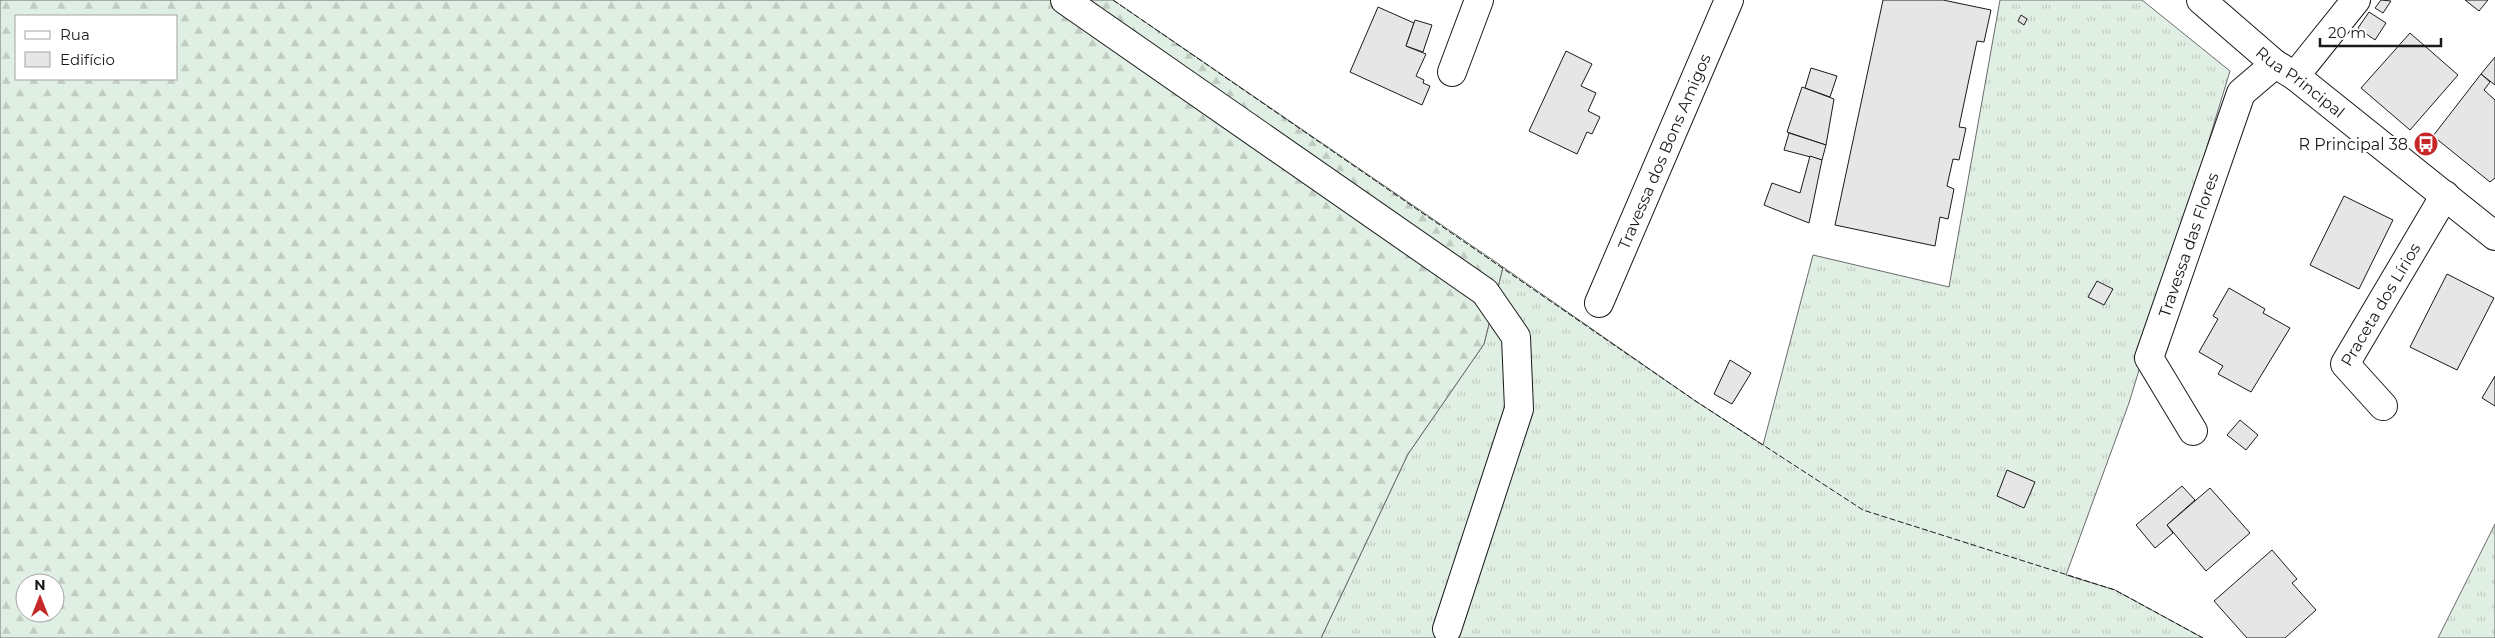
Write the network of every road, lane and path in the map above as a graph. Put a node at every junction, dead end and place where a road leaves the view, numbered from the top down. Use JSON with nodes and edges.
{"nodes":[{"id":1,"x":1065,"y":0,"type":"edge"},
{"id":2,"x":1479,"y":0,"type":"edge"},
{"id":3,"x":1729,"y":0,"type":"edge"},
{"id":4,"x":2201,"y":0,"type":"edge"},
{"id":5,"x":2356,"y":0,"type":"edge"},
{"id":6,"x":2285,"y":70,"type":"junction"},
{"id":7,"x":1452,"y":72,"type":"dead end"},
{"id":8,"x":2445,"y":194,"type":"junction"},
{"id":9,"x":2494,"y":233,"type":"edge"},
{"id":10,"x":1599,"y":303,"type":"dead end"},
{"id":11,"x":2383,"y":406,"type":"dead end"},
{"id":12,"x":2193,"y":431,"type":"dead end"},
{"id":13,"x":1445,"y":635,"type":"edge"}],
"edges":[{"from":1,"to":13,"type":"street"},
{"from":2,"to":7,"type":"street"},
{"from":3,"to":10,"type":"street","name":"Travessa dos Bons Amigos"},
{"from":4,"to":6,"type":"street","name":"Rua Principal"},
{"from":5,"to":6,"type":"street"},
{"from":6,"to":8,"type":"street","name":"Rua Principal"},
{"from":6,"to":12,"type":"street","name":"Travessa das Flores"},
{"from":8,"to":9,"type":"street","name":"Rua Principal"},
{"from":8,"to":11,"type":"street","name":"Praceta dos Lírios"}]}
